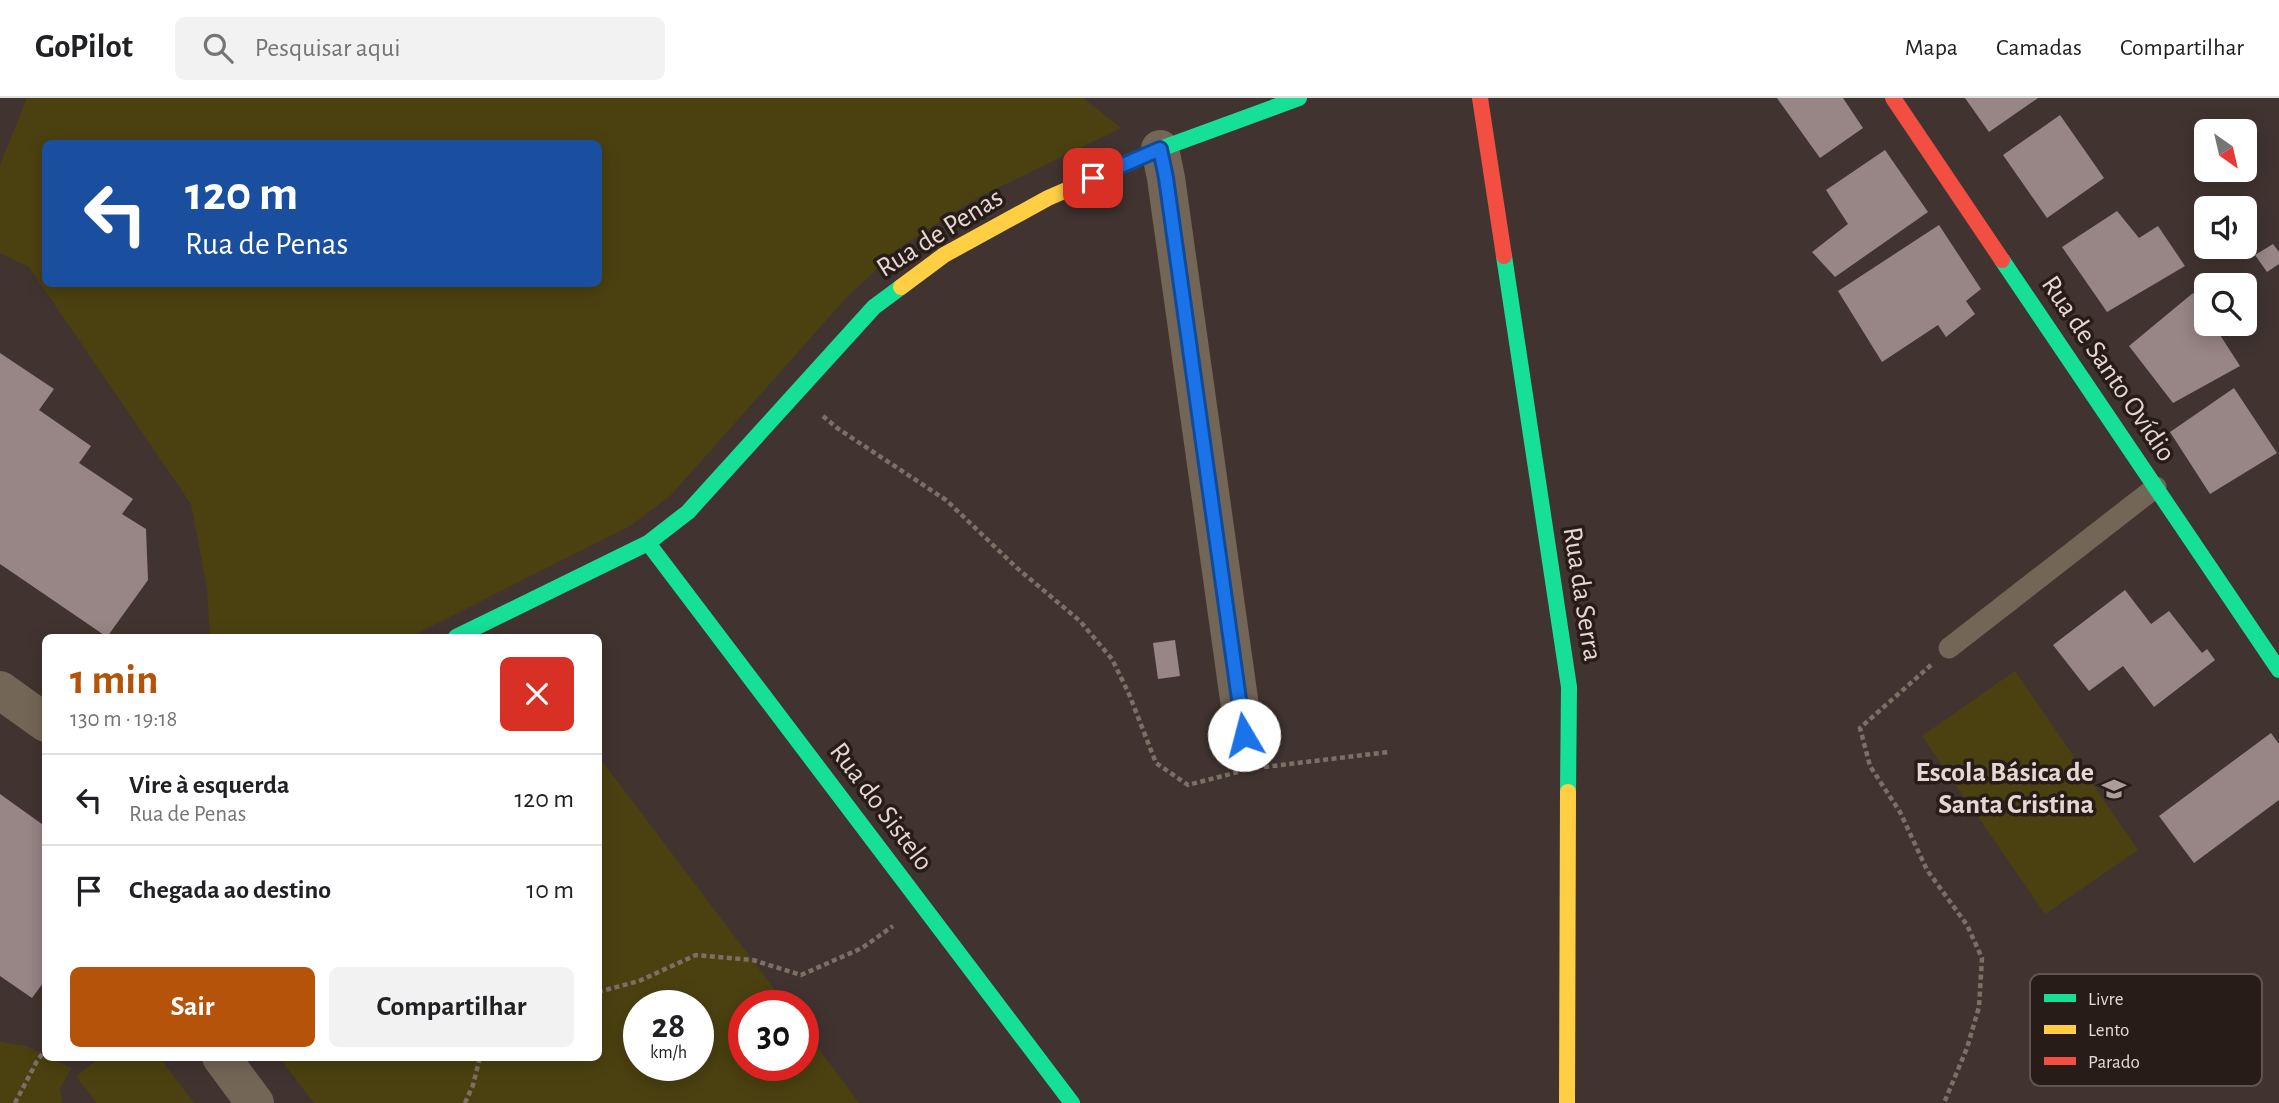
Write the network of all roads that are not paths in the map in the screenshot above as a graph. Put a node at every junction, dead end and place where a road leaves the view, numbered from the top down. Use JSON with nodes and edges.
{"nodes":[{"id":1,"x":1299,"y":98,"type":"edge"},
{"id":2,"x":1480,"y":98,"type":"edge"},
{"id":3,"x":1893,"y":98,"type":"edge"},
{"id":4,"x":1160,"y":149,"type":"junction"},
{"id":5,"x":2156,"y":487,"type":"junction"},
{"id":6,"x":648,"y":543,"type":"junction"},
{"id":7,"x":462,"y":634,"type":"edge"},
{"id":8,"x":1950,"y":648,"type":"road end"},
{"id":9,"x":2279,"y":670,"type":"edge"},
{"id":10,"x":0,"y":690,"type":"edge"},
{"id":11,"x":42,"y":720,"type":"edge"},
{"id":12,"x":1251,"y":758,"type":"road end"},
{"id":13,"x":224,"y":1061,"type":"edge"},
{"id":14,"x":255,"y":1103,"type":"edge"},
{"id":15,"x":1072,"y":1103,"type":"edge"},
{"id":16,"x":1567,"y":1103,"type":"edge"}],
"edges":[{"from":1,"to":4,"type":"street","name":"Rua de Penas"},
{"from":2,"to":16,"type":"street","name":"Rua da Serra"},
{"from":3,"to":5,"type":"street","name":"Rua de Santo Ovídio"},
{"from":4,"to":6,"type":"street","name":"Rua de Penas"},
{"from":4,"to":12,"type":"street"},
{"from":5,"to":8,"type":"lane"},
{"from":5,"to":9,"type":"street","name":"Rua de Santo Ovídio"},
{"from":6,"to":7,"type":"street","name":"Rua de Penas"},
{"from":6,"to":15,"type":"street","name":"Rua do Sistelo"},
{"from":10,"to":11,"type":"street"},
{"from":13,"to":14,"type":"street"}]}
